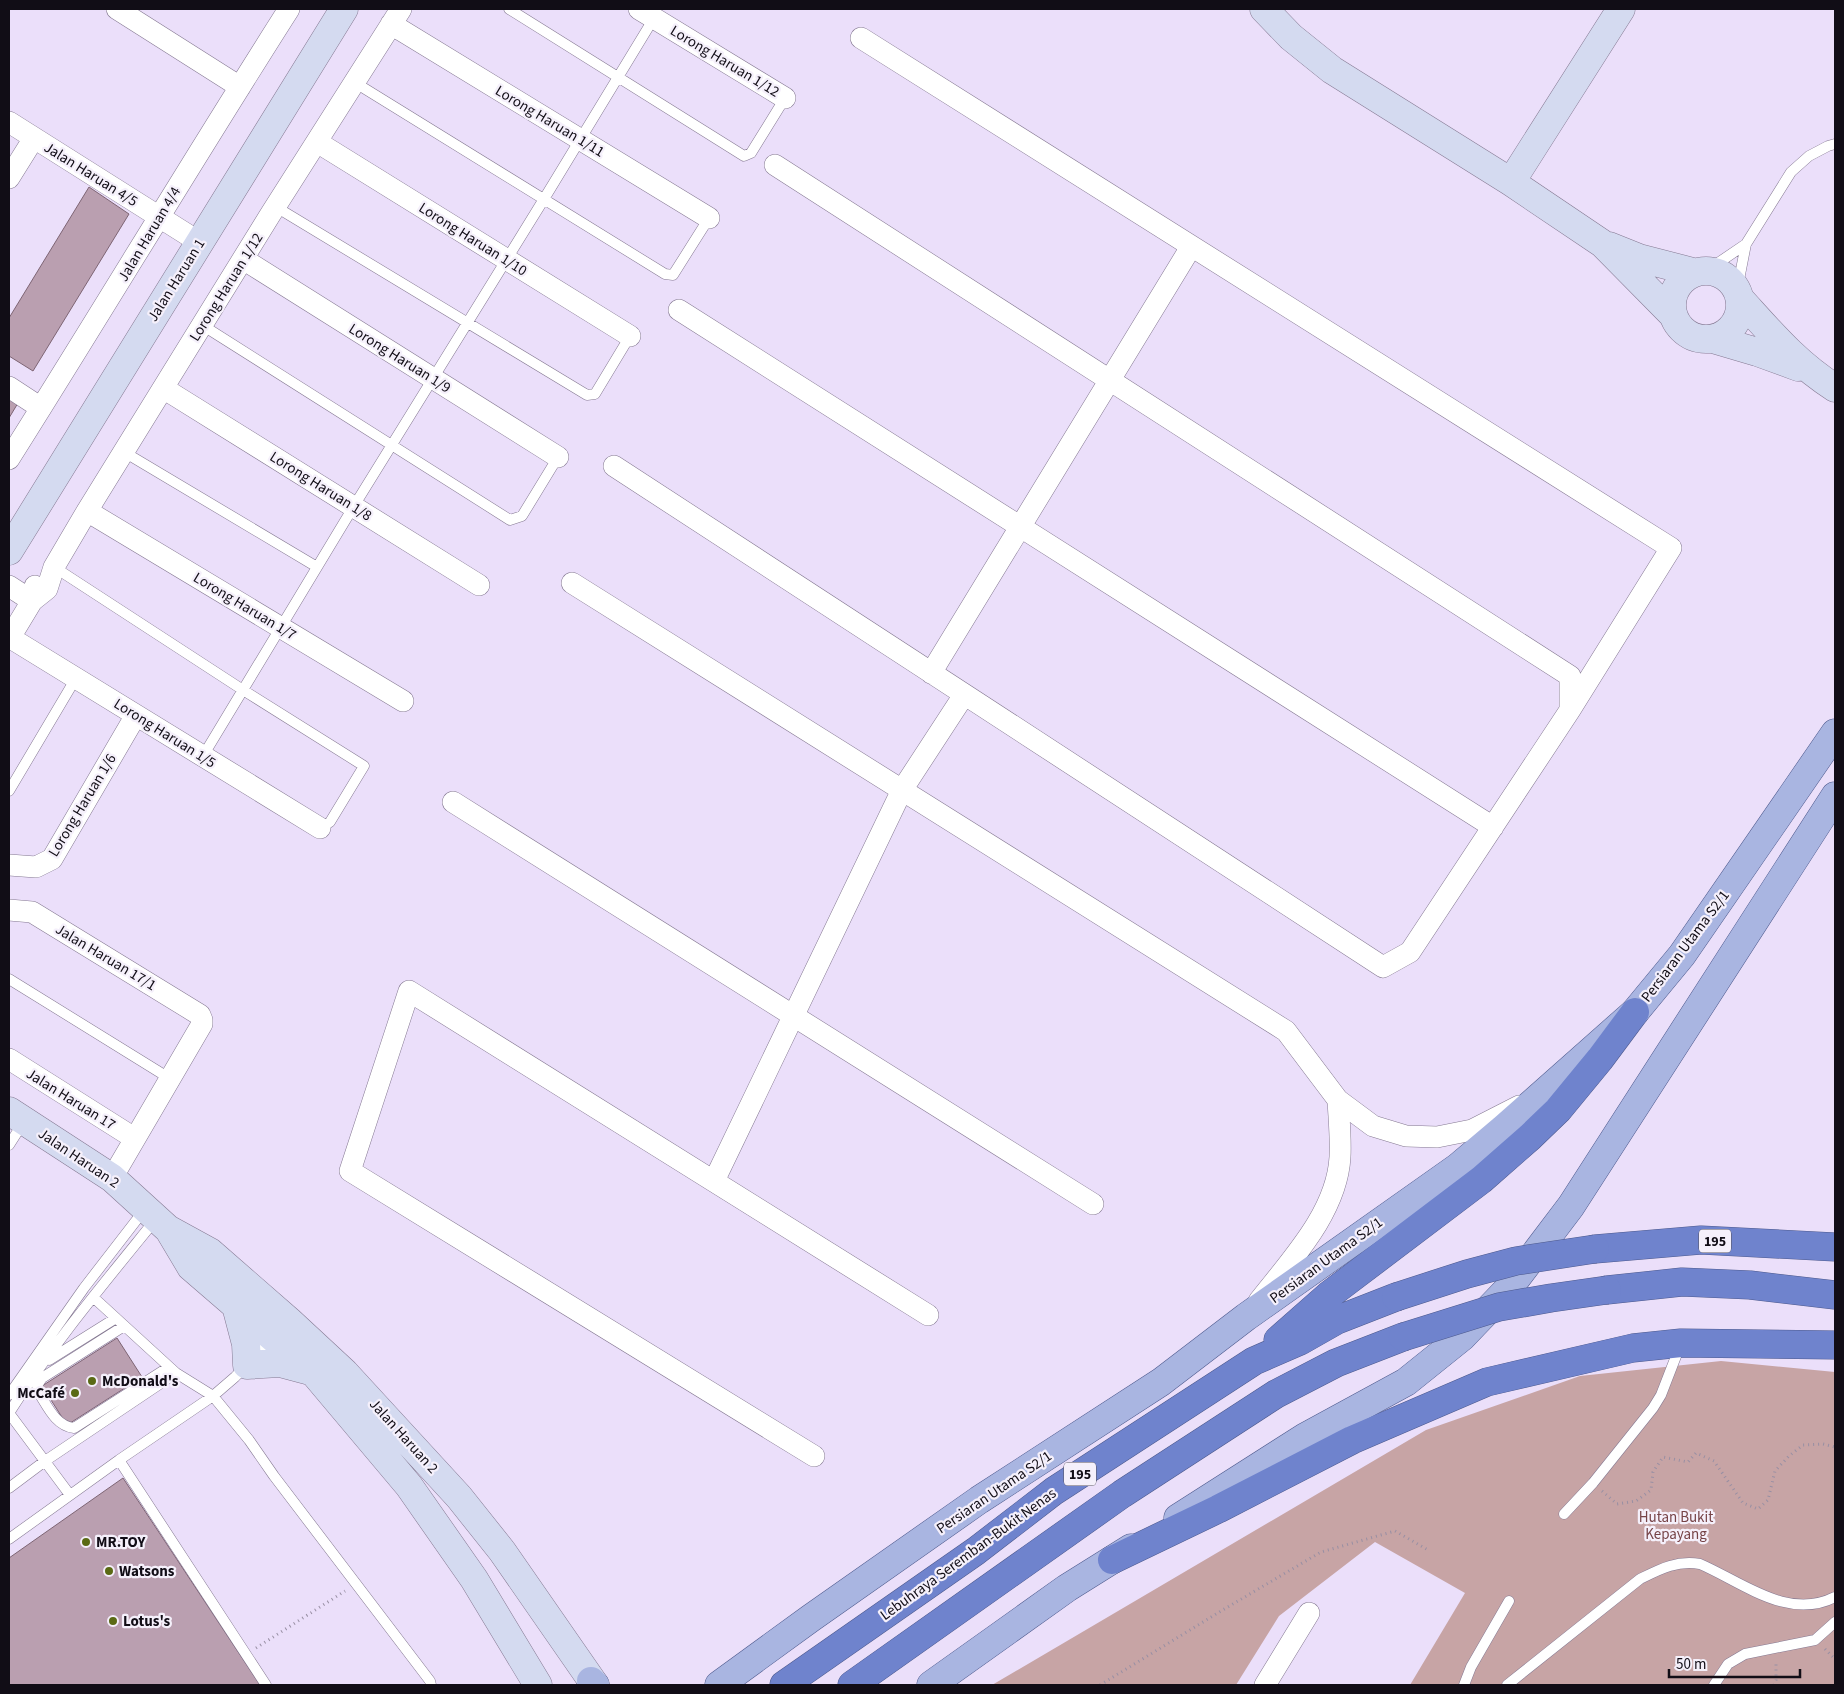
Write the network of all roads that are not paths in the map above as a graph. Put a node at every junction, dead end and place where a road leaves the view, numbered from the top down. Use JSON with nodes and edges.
{"nodes":[{"id":1,"x":117,"y":9,"type":"edge"},
{"id":2,"x":288,"y":9,"type":"edge"},
{"id":3,"x":344,"y":9,"type":"edge"},
{"id":4,"x":509,"y":9,"type":"edge"},
{"id":5,"x":1264,"y":9,"type":"edge"},
{"id":6,"x":1621,"y":9,"type":"edge"},
{"id":7,"x":646,"y":13,"type":"edge"},
{"id":8,"x":396,"y":17,"type":"edge"},
{"id":9,"x":861,"y":38,"type":"dead end"},
{"id":10,"x":618,"y":77,"type":"junction"},
{"id":11,"x":354,"y":82,"type":"junction"},
{"id":12,"x":240,"y":87,"type":"junction"},
{"id":13,"x":785,"y":98,"type":"joint"},
{"id":14,"x":9,"y":122,"type":"edge"},
{"id":15,"x":34,"y":138,"type":"junction"},
{"id":16,"x":581,"y":140,"type":"junction"},
{"id":17,"x":317,"y":142,"type":"junction"},
{"id":18,"x":1835,"y":144,"type":"edge"},
{"id":19,"x":775,"y":165,"type":"dead end"},
{"id":20,"x":9,"y":178,"type":"edge"},
{"id":21,"x":1511,"y":182,"type":"junction"},
{"id":22,"x":544,"y":199,"type":"junction"},
{"id":23,"x":276,"y":207,"type":"junction"},
{"id":24,"x":160,"y":217,"type":"junction"},
{"id":25,"x":709,"y":218,"type":"joint"},
{"id":26,"x":199,"y":242,"type":"junction"},
{"id":27,"x":1603,"y":244,"type":"junction"},
{"id":28,"x":1746,"y":244,"type":"junction"},
{"id":29,"x":1191,"y":247,"type":"junction"},
{"id":30,"x":243,"y":259,"type":"junction"},
{"id":31,"x":507,"y":260,"type":"junction"},
{"id":32,"x":1698,"y":271,"type":"junction"},
{"id":33,"x":1739,"y":295,"type":"junction"},
{"id":34,"x":679,"y":310,"type":"dead end"},
{"id":35,"x":1673,"y":314,"type":"junction"},
{"id":36,"x":467,"y":323,"type":"junction"},
{"id":37,"x":202,"y":325,"type":"junction"},
{"id":38,"x":630,"y":336,"type":"joint"},
{"id":39,"x":1713,"y":339,"type":"junction"},
{"id":40,"x":432,"y":378,"type":"junction"},
{"id":41,"x":1109,"y":380,"type":"junction"},
{"id":42,"x":1824,"y":381,"type":"edge"},
{"id":43,"x":9,"y":387,"type":"edge"},
{"id":44,"x":163,"y":388,"type":"junction"},
{"id":45,"x":41,"y":408,"type":"junction"},
{"id":46,"x":392,"y":444,"type":"junction"},
{"id":47,"x":124,"y":452,"type":"junction"},
{"id":48,"x":558,"y":457,"type":"joint"},
{"id":49,"x":9,"y":459,"type":"edge"},
{"id":50,"x":614,"y":466,"type":"dead end"},
{"id":51,"x":354,"y":506,"type":"junction"},
{"id":52,"x":87,"y":511,"type":"junction"},
{"id":53,"x":1020,"y":527,"type":"junction"},
{"id":54,"x":9,"y":551,"type":"edge"},
{"id":55,"x":54,"y":567,"type":"junction"},
{"id":56,"x":317,"y":567,"type":"junction"},
{"id":57,"x":572,"y":583,"type":"dead end"},
{"id":58,"x":479,"y":585,"type":"dead end"},
{"id":59,"x":9,"y":586,"type":"edge"},
{"id":60,"x":32,"y":601,"type":"junction"},
{"id":61,"x":281,"y":627,"type":"junction"},
{"id":62,"x":9,"y":637,"type":"edge"},
{"id":63,"x":931,"y":673,"type":"junction"},
{"id":64,"x":76,"y":678,"type":"junction"},
{"id":65,"x":243,"y":690,"type":"junction"},
{"id":66,"x":964,"y":694,"type":"junction"},
{"id":67,"x":403,"y":701,"type":"dead end"},
{"id":68,"x":1570,"y":710,"type":"junction"},
{"id":69,"x":136,"y":715,"type":"junction"},
{"id":70,"x":1835,"y":733,"type":"edge"},
{"id":71,"x":203,"y":756,"type":"junction"},
{"id":72,"x":902,"y":790,"type":"junction"},
{"id":73,"x":9,"y":791,"type":"edge"},
{"id":74,"x":1835,"y":796,"type":"edge"},
{"id":75,"x":453,"y":802,"type":"dead end"},
{"id":76,"x":1493,"y":827,"type":"junction"},
{"id":77,"x":320,"y":828,"type":"joint"},
{"id":78,"x":9,"y":864,"type":"edge"},
{"id":79,"x":9,"y":910,"type":"edge"},
{"id":80,"x":9,"y":979,"type":"edge"},
{"id":81,"x":1635,"y":1012,"type":"junction"},
{"id":82,"x":794,"y":1016,"type":"junction"},
{"id":83,"x":9,"y":1059,"type":"edge"},
{"id":84,"x":169,"y":1078,"type":"junction"},
{"id":85,"x":1542,"y":1093,"type":"junction"},
{"id":86,"x":1338,"y":1100,"type":"junction"},
{"id":87,"x":16,"y":1116,"type":"edge"},
{"id":88,"x":134,"y":1138,"type":"junction"},
{"id":89,"x":9,"y":1145,"type":"edge"},
{"id":90,"x":112,"y":1178,"type":"junction"},
{"id":91,"x":714,"y":1181,"type":"junction"},
{"id":92,"x":1092,"y":1204,"type":"dead end"},
{"id":93,"x":157,"y":1219,"type":"junction"},
{"id":94,"x":1835,"y":1247,"type":"edge"},
{"id":95,"x":1835,"y":1295,"type":"edge"},
{"id":96,"x":93,"y":1297,"type":"junction"},
{"id":97,"x":236,"y":1306,"type":"junction"},
{"id":98,"x":928,"y":1315,"type":"dead end"},
{"id":99,"x":1246,"y":1317,"type":"junction"},
{"id":100,"x":116,"y":1318,"type":"junction"},
{"id":101,"x":124,"y":1326,"type":"junction"},
{"id":102,"x":281,"y":1329,"type":"junction"},
{"id":103,"x":1681,"y":1343,"type":"junction"},
{"id":104,"x":1835,"y":1345,"type":"edge"},
{"id":105,"x":1254,"y":1361,"type":"junction"},
{"id":106,"x":44,"y":1363,"type":"junction"},
{"id":107,"x":247,"y":1364,"type":"junction"},
{"id":108,"x":172,"y":1370,"type":"junction"},
{"id":109,"x":314,"y":1373,"type":"junction"},
{"id":110,"x":9,"y":1396,"type":"edge"},
{"id":111,"x":213,"y":1396,"type":"junction"},
{"id":112,"x":9,"y":1413,"type":"edge"},
{"id":113,"x":814,"y":1456,"type":"dead end"},
{"id":114,"x":119,"y":1460,"type":"junction"},
{"id":115,"x":45,"y":1461,"type":"junction"},
{"id":116,"x":9,"y":1488,"type":"edge"},
{"id":117,"x":70,"y":1495,"type":"junction"},
{"id":118,"x":1564,"y":1514,"type":"dead end"},
{"id":119,"x":9,"y":1539,"type":"edge"},
{"id":120,"x":1112,"y":1560,"type":"junction"},
{"id":121,"x":1835,"y":1596,"type":"edge"},
{"id":122,"x":1508,"y":1601,"type":"dead end"},
{"id":123,"x":1309,"y":1613,"type":"dead end"},
{"id":124,"x":1835,"y":1622,"type":"edge"},
{"id":125,"x":593,"y":1684,"type":"edge"},
{"id":126,"x":266,"y":1685,"type":"edge"},
{"id":127,"x":432,"y":1685,"type":"edge"},
{"id":128,"x":538,"y":1685,"type":"edge"},
{"id":129,"x":719,"y":1685,"type":"edge"},
{"id":130,"x":784,"y":1685,"type":"edge"},
{"id":131,"x":852,"y":1685,"type":"edge"},
{"id":132,"x":931,"y":1685,"type":"edge"},
{"id":133,"x":1265,"y":1685,"type":"edge"},
{"id":134,"x":1464,"y":1685,"type":"edge"},
{"id":135,"x":1507,"y":1685,"type":"edge"},
{"id":136,"x":1714,"y":1685,"type":"edge"}],
"edges":[{"from":1,"to":12,"type":"street"},
{"from":2,"to":12,"type":"street","name":"Jalan Haruan 4/4"},
{"from":3,"to":26,"type":"main road","name":"Jalan Haruan 1"},
{"from":4,"to":10,"type":"lane"},
{"from":5,"to":21,"type":"main road"},
{"from":6,"to":21,"type":"main road"},
{"from":7,"to":10,"type":"lane"},
{"from":7,"to":13,"type":"street","name":"Lorong Haruan 1/12"},
{"from":8,"to":11,"type":"street","name":"Lorong Haruan 1/12"},
{"from":8,"to":16,"type":"street","name":"Lorong Haruan 1/11"},
{"from":9,"to":29,"type":"street"},
{"from":10,"to":13,"type":"lane"},
{"from":10,"to":16,"type":"lane"},
{"from":11,"to":17,"type":"street","name":"Lorong Haruan 1/12"},
{"from":11,"to":22,"type":"lane"},
{"from":12,"to":24,"type":"street","name":"Jalan Haruan 4/4"},
{"from":14,"to":15,"type":"street","name":"Jalan Haruan 4/5"},
{"from":15,"to":20,"type":"street"},
{"from":15,"to":24,"type":"street","name":"Jalan Haruan 4/5"},
{"from":16,"to":22,"type":"lane"},
{"from":16,"to":25,"type":"street","name":"Lorong Haruan 1/11"},
{"from":17,"to":23,"type":"street","name":"Lorong Haruan 1/12"},
{"from":17,"to":31,"type":"street","name":"Lorong Haruan 1/10"},
{"from":18,"to":28,"type":"lane"},
{"from":19,"to":41,"type":"street"},
{"from":21,"to":27,"type":"main road"},
{"from":22,"to":25,"type":"lane"},
{"from":22,"to":31,"type":"lane"},
{"from":23,"to":30,"type":"street","name":"Lorong Haruan 1/12"},
{"from":23,"to":36,"type":"lane"},
{"from":24,"to":26,"type":"street","name":"Jalan Haruan 4/5"},
{"from":24,"to":45,"type":"street","name":"Jalan Haruan 4/4"},
{"from":26,"to":54,"type":"main road","name":"Jalan Haruan 1"},
{"from":27,"to":32,"type":"main road"},
{"from":27,"to":35,"type":"main road"},
{"from":28,"to":32,"type":"lane"},
{"from":28,"to":33,"type":"lane"},
{"from":29,"to":41,"type":"street"},
{"from":29,"to":68,"type":"street"},
{"from":30,"to":37,"type":"street","name":"Lorong Haruan 1/12"},
{"from":30,"to":40,"type":"street","name":"Lorong Haruan 1/9"},
{"from":31,"to":36,"type":"lane"},
{"from":31,"to":38,"type":"street","name":"Lorong Haruan 1/10"},
{"from":32,"to":33,"type":"main road"},
{"from":32,"to":35,"type":"main road"},
{"from":33,"to":39,"type":"main road"},
{"from":33,"to":42,"type":"main road"},
{"from":34,"to":53,"type":"street"},
{"from":35,"to":39,"type":"main road"},
{"from":36,"to":38,"type":"lane"},
{"from":36,"to":40,"type":"lane"},
{"from":37,"to":44,"type":"street","name":"Lorong Haruan 1/12"},
{"from":37,"to":46,"type":"lane"},
{"from":39,"to":42,"type":"main road"},
{"from":40,"to":46,"type":"lane"},
{"from":40,"to":48,"type":"street","name":"Lorong Haruan 1/9"},
{"from":41,"to":53,"type":"street"},
{"from":41,"to":68,"type":"street"},
{"from":43,"to":45,"type":"street"},
{"from":44,"to":47,"type":"street","name":"Lorong Haruan 1/12"},
{"from":44,"to":51,"type":"street","name":"Lorong Haruan 1/8"},
{"from":45,"to":49,"type":"street","name":"Jalan Haruan 4/4"},
{"from":46,"to":48,"type":"lane"},
{"from":46,"to":51,"type":"lane"},
{"from":47,"to":52,"type":"street","name":"Lorong Haruan 1/12"},
{"from":47,"to":56,"type":"lane"},
{"from":50,"to":63,"type":"street"},
{"from":51,"to":56,"type":"lane"},
{"from":51,"to":58,"type":"street","name":"Lorong Haruan 1/8"},
{"from":52,"to":55,"type":"street","name":"Lorong Haruan 1/12"},
{"from":52,"to":61,"type":"street","name":"Lorong Haruan 1/7"},
{"from":53,"to":63,"type":"street"},
{"from":53,"to":76,"type":"street"},
{"from":55,"to":60,"type":"street","name":"Lorong Haruan 1/12"},
{"from":55,"to":65,"type":"lane"},
{"from":56,"to":61,"type":"lane"},
{"from":57,"to":72,"type":"street"},
{"from":59,"to":60,"type":"street"},
{"from":60,"to":62,"type":"street","name":"Lorong Haruan 1/12"},
{"from":61,"to":65,"type":"lane"},
{"from":61,"to":67,"type":"street","name":"Lorong Haruan 1/7"},
{"from":62,"to":64,"type":"street","name":"Lorong Haruan 1/5"},
{"from":63,"to":66,"type":"street"},
{"from":64,"to":69,"type":"street","name":"Lorong Haruan 1/5"},
{"from":64,"to":73,"type":"lane"},
{"from":65,"to":71,"type":"lane"},
{"from":65,"to":77,"type":"lane"},
{"from":66,"to":72,"type":"street"},
{"from":66,"to":76,"type":"street"},
{"from":68,"to":76,"type":"street"},
{"from":69,"to":71,"type":"street","name":"Lorong Haruan 1/5"},
{"from":69,"to":78,"type":"street","name":"Lorong Haruan 1/6"},
{"from":70,"to":81,"type":"main road","name":"Persiaran Utama S2/1"},
{"from":71,"to":77,"type":"street","name":"Lorong Haruan 1/5"},
{"from":72,"to":82,"type":"street"},
{"from":72,"to":86,"type":"street"},
{"from":74,"to":120,"type":"main road"},
{"from":75,"to":82,"type":"street"},
{"from":79,"to":84,"type":"street","name":"Jalan Haruan 17/1"},
{"from":80,"to":84,"type":"lane"},
{"from":81,"to":85,"type":"main road","name":"Persiaran Utama S2/1"},
{"from":81,"to":105,"type":"highway"},
{"from":82,"to":91,"type":"street"},
{"from":82,"to":92,"type":"street"},
{"from":83,"to":88,"type":"street","name":"Jalan Haruan 17"},
{"from":84,"to":88,"type":"street"},
{"from":85,"to":86,"type":"street"},
{"from":85,"to":99,"type":"main road","name":"Persiaran Utama S2/1"},
{"from":86,"to":99,"type":"street"},
{"from":87,"to":89,"type":"lane"},
{"from":87,"to":90,"type":"main road","name":"Jalan Haruan 2"},
{"from":88,"to":90,"type":"street"},
{"from":90,"to":93,"type":"main road","name":"Jalan Haruan 2"},
{"from":91,"to":98,"type":"street"},
{"from":91,"to":113,"type":"street"},
{"from":93,"to":96,"type":"lane"},
{"from":93,"to":97,"type":"main road","name":"Jalan Haruan 2"},
{"from":93,"to":102,"type":"main road","name":"Jalan Haruan 2"},
{"from":93,"to":110,"type":"lane"},
{"from":94,"to":105,"type":"highway","name":"Lebuhraya Seremban-Bukit Nenas","number":"195","bridge":true},
{"from":95,"to":131,"type":"highway","number":"195","bridge":true},
{"from":96,"to":100,"type":"lane"},
{"from":96,"to":106,"type":"lane"},
{"from":97,"to":102,"type":"main road","name":"Jalan Haruan 2"},
{"from":97,"to":107,"type":"main road"},
{"from":99,"to":129,"type":"main road","name":"Persiaran Utama S2/1"},
{"from":100,"to":101,"type":"lane"},
{"from":100,"to":106,"type":"lane"},
{"from":101,"to":108,"type":"lane"},
{"from":101,"to":108,"type":"lane"},
{"from":102,"to":107,"type":"lane"},
{"from":102,"to":109,"type":"main road","name":"Jalan Haruan 2"},
{"from":102,"to":125,"type":"main road","name":"Jalan Haruan 2"},
{"from":103,"to":104,"type":"highway"},
{"from":103,"to":118,"type":"lane"},
{"from":103,"to":120,"type":"highway"},
{"from":105,"to":130,"type":"highway","name":"Lebuhraya Seremban-Bukit Nenas","number":"195"},
{"from":106,"to":112,"type":"lane"},
{"from":107,"to":109,"type":"main road"},
{"from":107,"to":111,"type":"lane"},
{"from":108,"to":111,"type":"lane"},
{"from":108,"to":115,"type":"lane"},
{"from":109,"to":128,"type":"main road","name":"Jalan Haruan 2"},
{"from":111,"to":114,"type":"lane"},
{"from":111,"to":127,"type":"lane"},
{"from":112,"to":115,"type":"lane"},
{"from":114,"to":117,"type":"lane"},
{"from":114,"to":126,"type":"lane"},
{"from":115,"to":116,"type":"lane"},
{"from":115,"to":117,"type":"lane"},
{"from":117,"to":119,"type":"lane"},
{"from":120,"to":132,"type":"main road"},
{"from":121,"to":135,"type":"lane"},
{"from":122,"to":134,"type":"lane"},
{"from":123,"to":133,"type":"street"},
{"from":124,"to":136,"type":"lane"}]}
